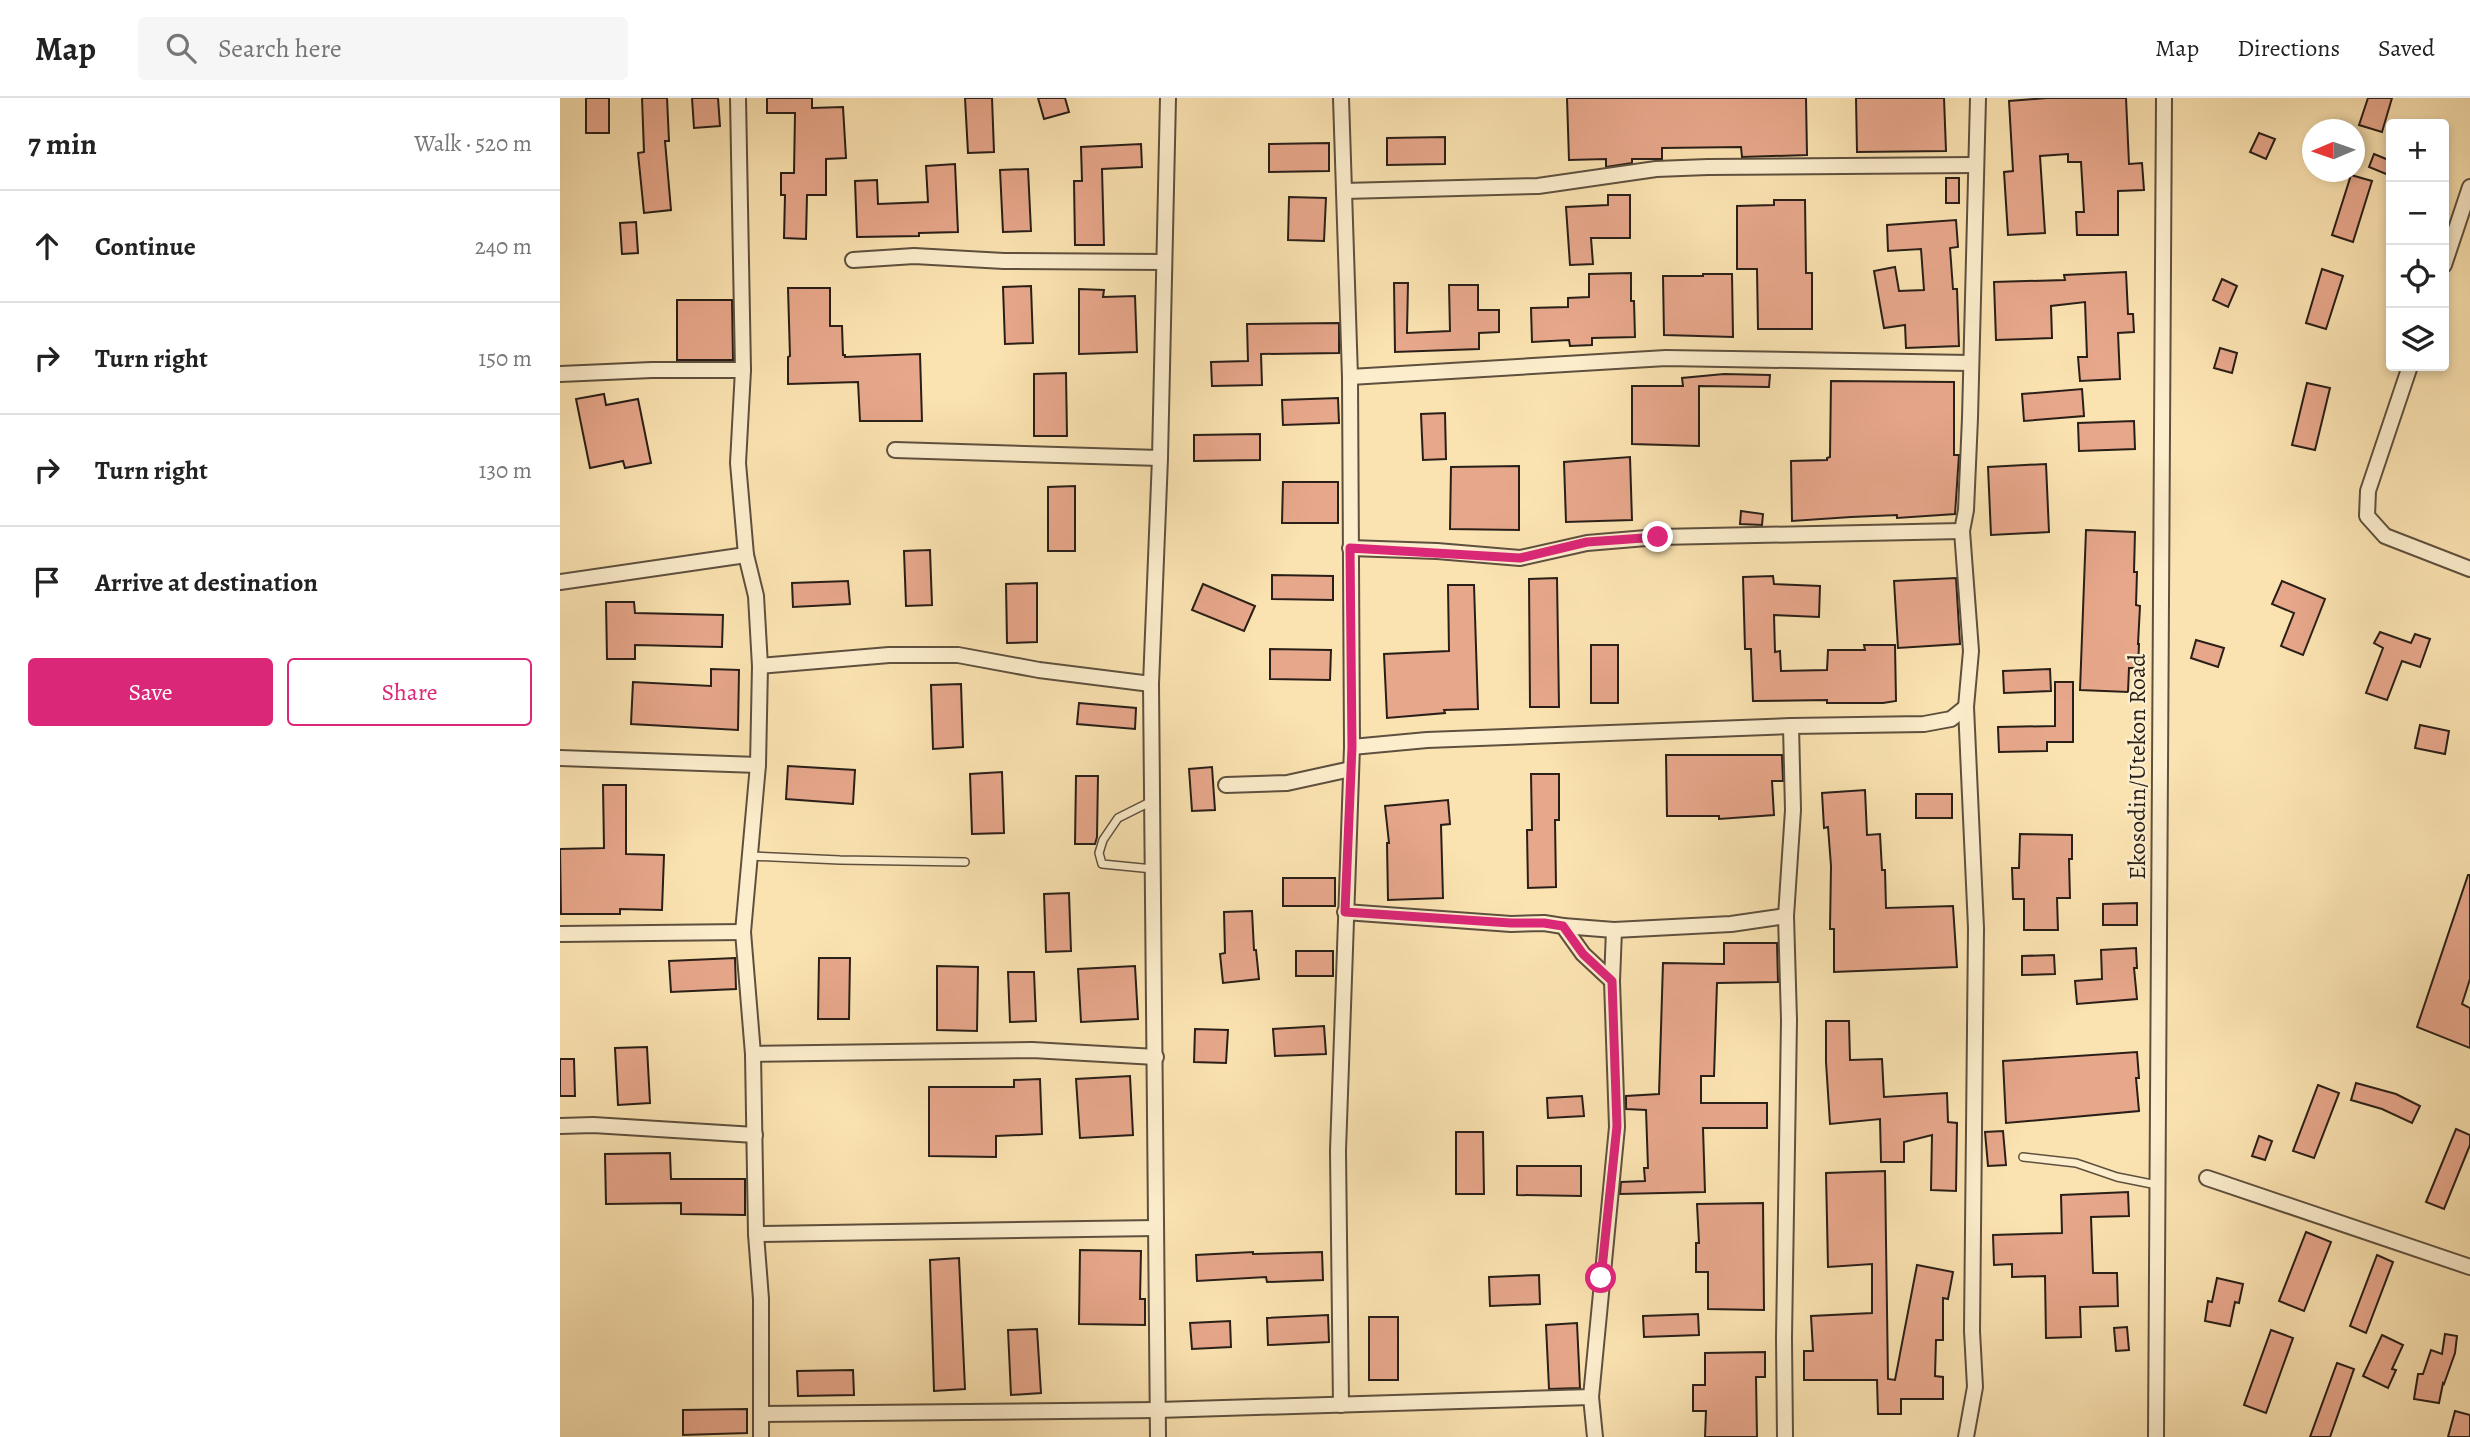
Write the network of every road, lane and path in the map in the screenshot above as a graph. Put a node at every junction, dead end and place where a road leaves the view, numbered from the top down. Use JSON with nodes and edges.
{"nodes":[{"id":1,"x":738,"y":98,"type":"edge"},
{"id":2,"x":1168,"y":98,"type":"edge"},
{"id":3,"x":1341,"y":98,"type":"edge"},
{"id":4,"x":1978,"y":98,"type":"edge"},
{"id":5,"x":2164,"y":98,"type":"edge"},
{"id":6,"x":1976,"y":165,"type":"junction"},
{"id":7,"x":2470,"y":187,"type":"edge"},
{"id":8,"x":1344,"y":191,"type":"junction"},
{"id":9,"x":2449,"y":250,"type":"edge"},
{"id":10,"x":853,"y":260,"type":"dead end"},
{"id":11,"x":1164,"y":262,"type":"junction"},
{"id":12,"x":1970,"y":363,"type":"junction"},
{"id":13,"x":743,"y":370,"type":"junction"},
{"id":14,"x":2408,"y":371,"type":"edge"},
{"id":15,"x":560,"y":374,"type":"edge"},
{"id":16,"x":1350,"y":377,"type":"junction"},
{"id":17,"x":894,"y":450,"type":"dead end"},
{"id":18,"x":1160,"y":458,"type":"junction"},
{"id":19,"x":1962,"y":531,"type":"junction"},
{"id":20,"x":1350,"y":548,"type":"junction"},
{"id":21,"x":746,"y":555,"type":"junction"},
{"id":22,"x":2470,"y":569,"type":"edge"},
{"id":23,"x":560,"y":582,"type":"edge"},
{"id":24,"x":760,"y":666,"type":"junction"},
{"id":25,"x":1151,"y":684,"type":"junction"},
{"id":26,"x":1966,"y":707,"type":"junction"},
{"id":27,"x":1791,"y":726,"type":"junction"},
{"id":28,"x":1352,"y":747,"type":"junction"},
{"id":29,"x":560,"y":758,"type":"edge"},
{"id":30,"x":758,"y":765,"type":"junction"},
{"id":31,"x":1351,"y":769,"type":"junction"},
{"id":32,"x":1226,"y":785,"type":"dead end"},
{"id":33,"x":1153,"y":801,"type":"junction"},
{"id":34,"x":749,"y":855,"type":"junction"},
{"id":35,"x":965,"y":862,"type":"dead end"},
{"id":36,"x":1154,"y":869,"type":"junction"},
{"id":37,"x":1345,"y":912,"type":"junction"},
{"id":38,"x":1786,"y":916,"type":"junction"},
{"id":39,"x":1563,"y":926,"type":"junction"},
{"id":40,"x":1614,"y":930,"type":"junction"},
{"id":41,"x":743,"y":932,"type":"junction"},
{"id":42,"x":560,"y":934,"type":"edge"},
{"id":43,"x":1612,"y":981,"type":"junction"},
{"id":44,"x":753,"y":1054,"type":"junction"},
{"id":45,"x":1156,"y":1057,"type":"junction"},
{"id":46,"x":560,"y":1126,"type":"edge"},
{"id":47,"x":755,"y":1135,"type":"junction"},
{"id":48,"x":2023,"y":1157,"type":"dead end"},
{"id":49,"x":2207,"y":1178,"type":"dead end"},
{"id":50,"x":2158,"y":1186,"type":"junction"},
{"id":51,"x":1156,"y":1228,"type":"junction"},
{"id":52,"x":756,"y":1234,"type":"junction"},
{"id":53,"x":2470,"y":1267,"type":"edge"},
{"id":54,"x":1591,"y":1397,"type":"junction"},
{"id":55,"x":1340,"y":1405,"type":"junction"},
{"id":56,"x":1158,"y":1410,"type":"junction"},
{"id":57,"x":761,"y":1414,"type":"junction"},
{"id":58,"x":761,"y":1437,"type":"edge"},
{"id":59,"x":1158,"y":1437,"type":"edge"},
{"id":60,"x":1595,"y":1437,"type":"edge"},
{"id":61,"x":1785,"y":1437,"type":"edge"},
{"id":62,"x":1966,"y":1437,"type":"edge"},
{"id":63,"x":2156,"y":1437,"type":"edge"}],
"edges":[{"from":1,"to":13,"type":"street"},
{"from":2,"to":11,"type":"street"},
{"from":3,"to":8,"type":"street"},
{"from":4,"to":6,"type":"street"},
{"from":5,"to":50,"type":"street","name":"Ekosodin/Utekon Road"},
{"from":6,"to":8,"type":"street"},
{"from":6,"to":12,"type":"street"},
{"from":7,"to":9,"type":"street"},
{"from":8,"to":16,"type":"street"},
{"from":10,"to":11,"type":"street"},
{"from":11,"to":18,"type":"street"},
{"from":12,"to":16,"type":"street"},
{"from":12,"to":19,"type":"street"},
{"from":13,"to":15,"type":"street"},
{"from":13,"to":21,"type":"street"},
{"from":14,"to":22,"type":"street"},
{"from":16,"to":20,"type":"street"},
{"from":17,"to":18,"type":"street"},
{"from":18,"to":25,"type":"street"},
{"from":19,"to":20,"type":"street"},
{"from":19,"to":26,"type":"street"},
{"from":20,"to":28,"type":"street"},
{"from":21,"to":23,"type":"street"},
{"from":21,"to":24,"type":"street"},
{"from":24,"to":25,"type":"street"},
{"from":24,"to":30,"type":"street"},
{"from":25,"to":33,"type":"street"},
{"from":26,"to":27,"type":"street"},
{"from":26,"to":62,"type":"street"},
{"from":27,"to":28,"type":"street"},
{"from":27,"to":38,"type":"street"},
{"from":28,"to":31,"type":"street"},
{"from":29,"to":30,"type":"street"},
{"from":30,"to":34,"type":"street"},
{"from":31,"to":32,"type":"street"},
{"from":31,"to":37,"type":"street"},
{"from":33,"to":36,"type":"street"},
{"from":33,"to":36,"type":"lane"},
{"from":34,"to":35,"type":"lane"},
{"from":34,"to":41,"type":"street"},
{"from":36,"to":45,"type":"street"},
{"from":37,"to":39,"type":"street"},
{"from":37,"to":55,"type":"street"},
{"from":38,"to":40,"type":"street"},
{"from":38,"to":61,"type":"street"},
{"from":39,"to":40,"type":"street"},
{"from":39,"to":43,"type":"street"},
{"from":40,"to":43,"type":"street"},
{"from":41,"to":42,"type":"street"},
{"from":41,"to":44,"type":"street"},
{"from":43,"to":54,"type":"street"},
{"from":44,"to":45,"type":"street"},
{"from":44,"to":47,"type":"street"},
{"from":45,"to":51,"type":"street"},
{"from":46,"to":47,"type":"street"},
{"from":47,"to":52,"type":"street"},
{"from":48,"to":50,"type":"lane"},
{"from":49,"to":53,"type":"street"},
{"from":50,"to":63,"type":"street","name":"Ekosodin/Utekon Road"},
{"from":51,"to":52,"type":"street"},
{"from":51,"to":56,"type":"street"},
{"from":52,"to":57,"type":"street"},
{"from":54,"to":55,"type":"street"},
{"from":54,"to":60,"type":"street"},
{"from":55,"to":56,"type":"street"},
{"from":56,"to":57,"type":"street"},
{"from":56,"to":59,"type":"street"},
{"from":57,"to":58,"type":"street"}]}
